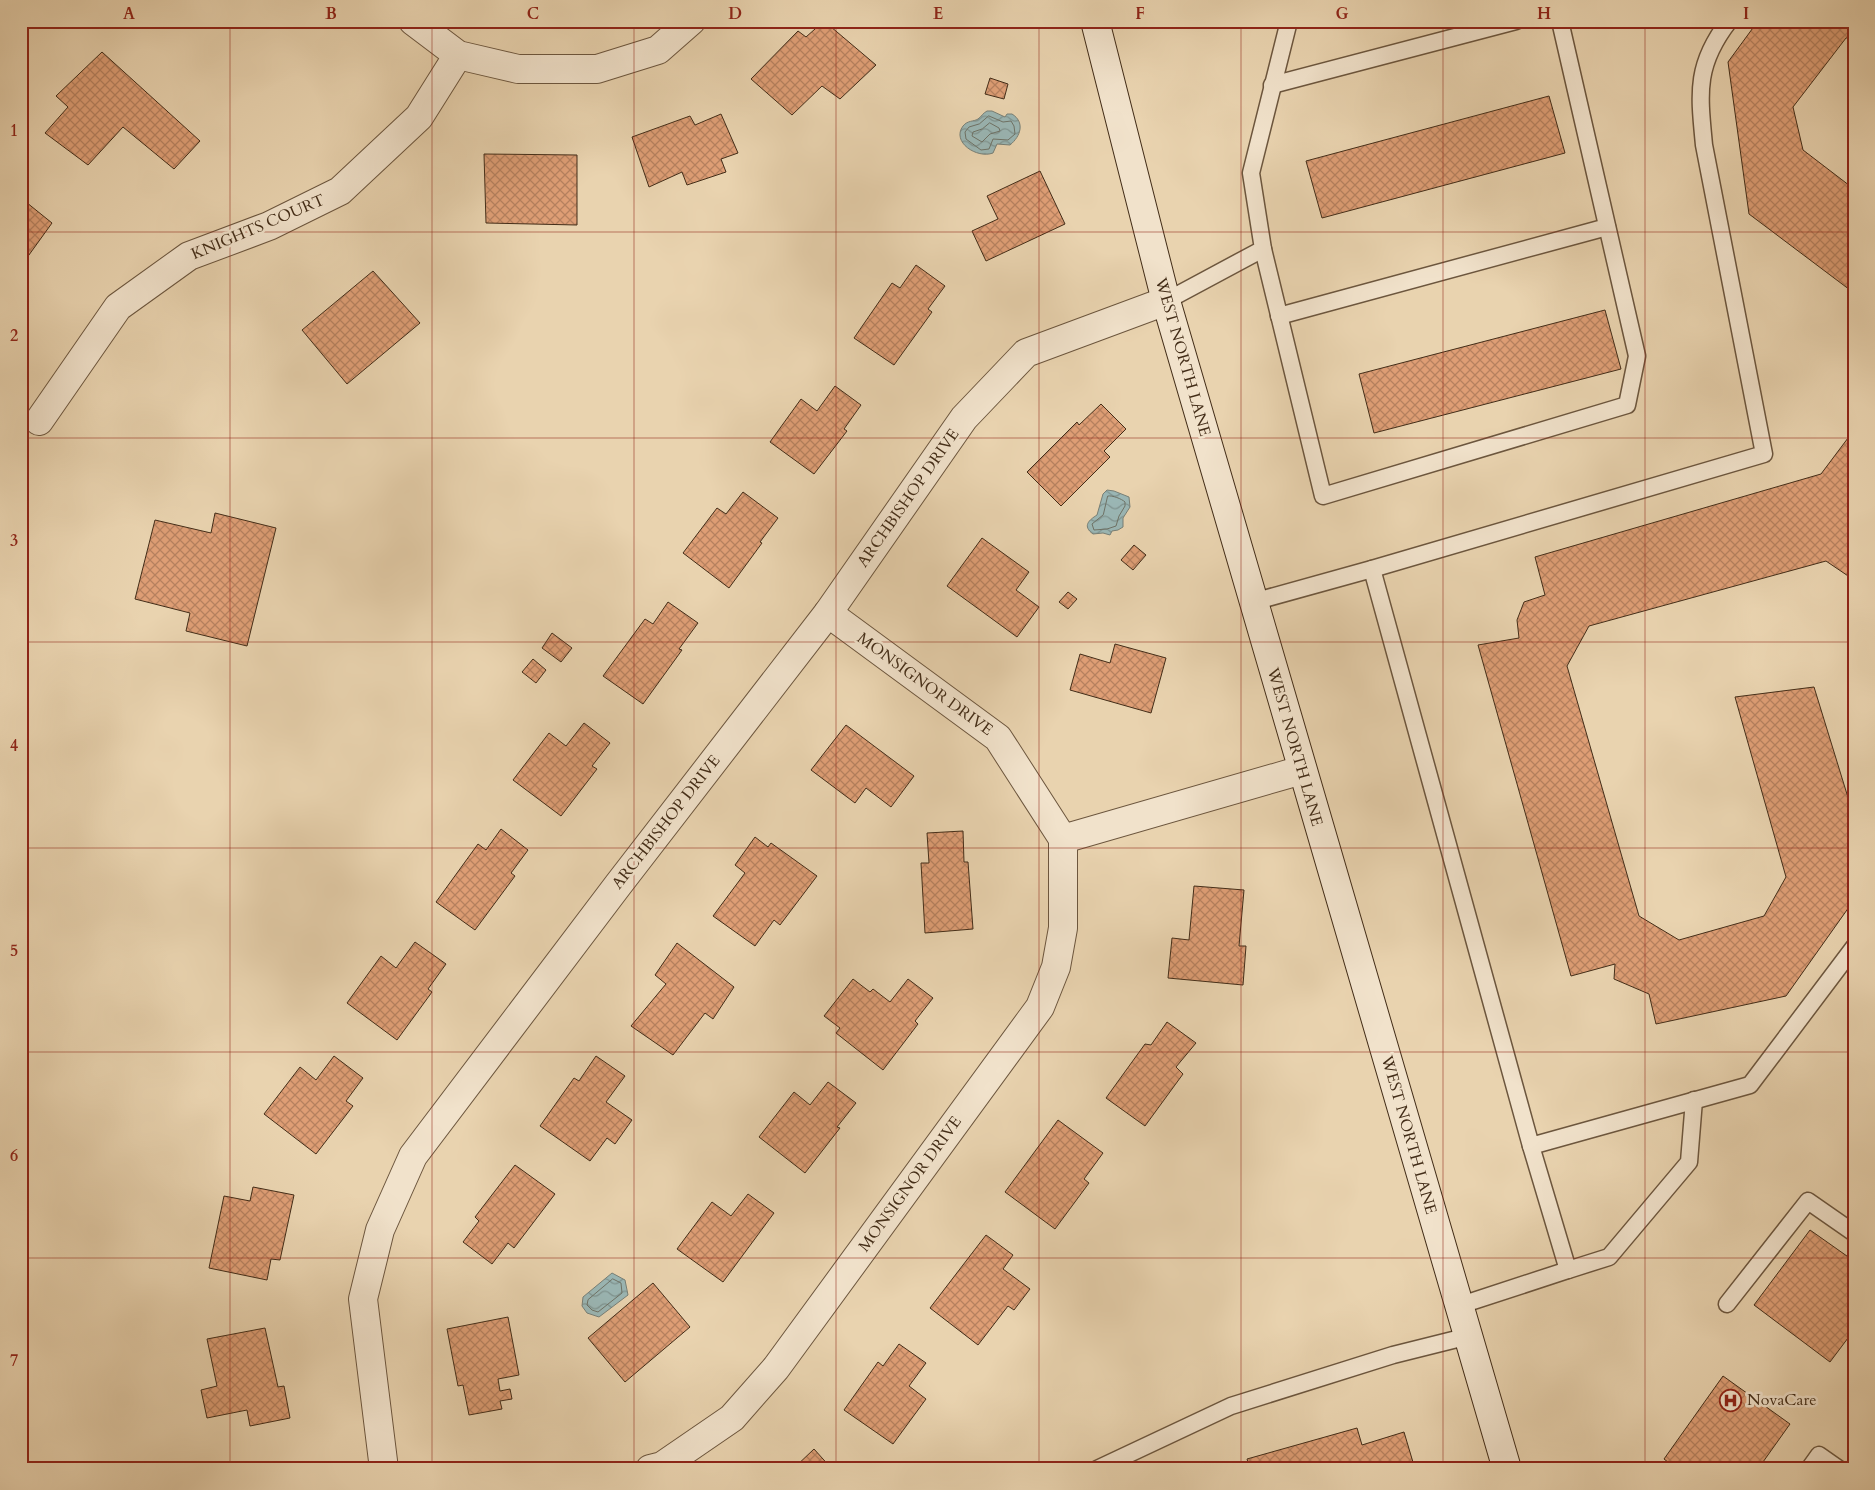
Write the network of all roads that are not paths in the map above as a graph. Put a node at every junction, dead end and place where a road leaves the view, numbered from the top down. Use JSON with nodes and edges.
{"nodes":[{"id":1,"x":413,"y":21,"type":"edge"},
{"id":2,"x":691,"y":21,"type":"edge"},
{"id":3,"x":1095,"y":21,"type":"edge"},
{"id":4,"x":1289,"y":21,"type":"edge"},
{"id":5,"x":1516,"y":21,"type":"edge"},
{"id":6,"x":1560,"y":21,"type":"edge"},
{"id":7,"x":1730,"y":21,"type":"edge"},
{"id":8,"x":458,"y":55,"type":"junction"},
{"id":9,"x":1272,"y":85,"type":"junction"},
{"id":10,"x":1607,"y":227,"type":"junction"},
{"id":11,"x":1263,"y":249,"type":"junction"},
{"id":12,"x":1166,"y":301,"type":"junction"},
{"id":13,"x":1280,"y":316,"type":"junction"},
{"id":14,"x":39,"y":421,"type":"dead end"},
{"id":15,"x":1372,"y":569,"type":"junction"},
{"id":16,"x":1253,"y":602,"type":"junction"},
{"id":17,"x":828,"y":612,"type":"junction"},
{"id":18,"x":1302,"y":770,"type":"junction"},
{"id":19,"x":1064,"y":839,"type":"junction"},
{"id":20,"x":1854,"y":947,"type":"edge"},
{"id":21,"x":1694,"y":1100,"type":"junction"},
{"id":22,"x":1532,"y":1146,"type":"junction"},
{"id":23,"x":1854,"y":1233,"type":"edge"},
{"id":24,"x":1568,"y":1270,"type":"junction"},
{"id":25,"x":1727,"y":1304,"type":"dead end"},
{"id":26,"x":1458,"y":1306,"type":"junction"},
{"id":27,"x":1469,"y":1336,"type":"junction"},
{"id":28,"x":384,"y":1469,"type":"edge"},
{"id":29,"x":650,"y":1469,"type":"edge"},
{"id":30,"x":1098,"y":1469,"type":"edge"},
{"id":31,"x":1507,"y":1469,"type":"edge"},
{"id":32,"x":1809,"y":1469,"type":"edge"},
{"id":33,"x":1839,"y":1469,"type":"edge"}],
"edges":[{"from":1,"to":8,"type":"street"},
{"from":2,"to":8,"type":"street"},
{"from":3,"to":12,"type":"street","name":"WEST NORTH LANE"},
{"from":4,"to":9,"type":"lane"},
{"from":5,"to":9,"type":"lane"},
{"from":6,"to":10,"type":"lane"},
{"from":7,"to":15,"type":"lane"},
{"from":8,"to":14,"type":"street","name":"KNIGHTS COURT"},
{"from":9,"to":11,"type":"lane"},
{"from":10,"to":13,"type":"lane"},
{"from":10,"to":13,"type":"lane"},
{"from":11,"to":12,"type":"lane"},
{"from":11,"to":13,"type":"lane"},
{"from":12,"to":16,"type":"street","name":"WEST NORTH LANE"},
{"from":12,"to":17,"type":"street","name":"ARCHBISHOP DRIVE"},
{"from":15,"to":16,"type":"lane"},
{"from":15,"to":22,"type":"lane"},
{"from":16,"to":18,"type":"street","name":"WEST NORTH LANE"},
{"from":17,"to":19,"type":"street","name":"MONSIGNOR DRIVE"},
{"from":17,"to":28,"type":"street","name":"ARCHBISHOP DRIVE"},
{"from":18,"to":19,"type":"street"},
{"from":18,"to":26,"type":"street","name":"WEST NORTH LANE"},
{"from":19,"to":29,"type":"street","name":"MONSIGNOR DRIVE"},
{"from":20,"to":21,"type":"lane"},
{"from":21,"to":22,"type":"lane"},
{"from":21,"to":24,"type":"lane"},
{"from":22,"to":24,"type":"lane"},
{"from":23,"to":25,"type":"lane"},
{"from":24,"to":26,"type":"lane"},
{"from":26,"to":27,"type":"street","name":"WEST NORTH LANE"},
{"from":27,"to":30,"type":"lane"},
{"from":27,"to":31,"type":"street","name":"WEST NORTH LANE"},
{"from":32,"to":33,"type":"lane"}]}
